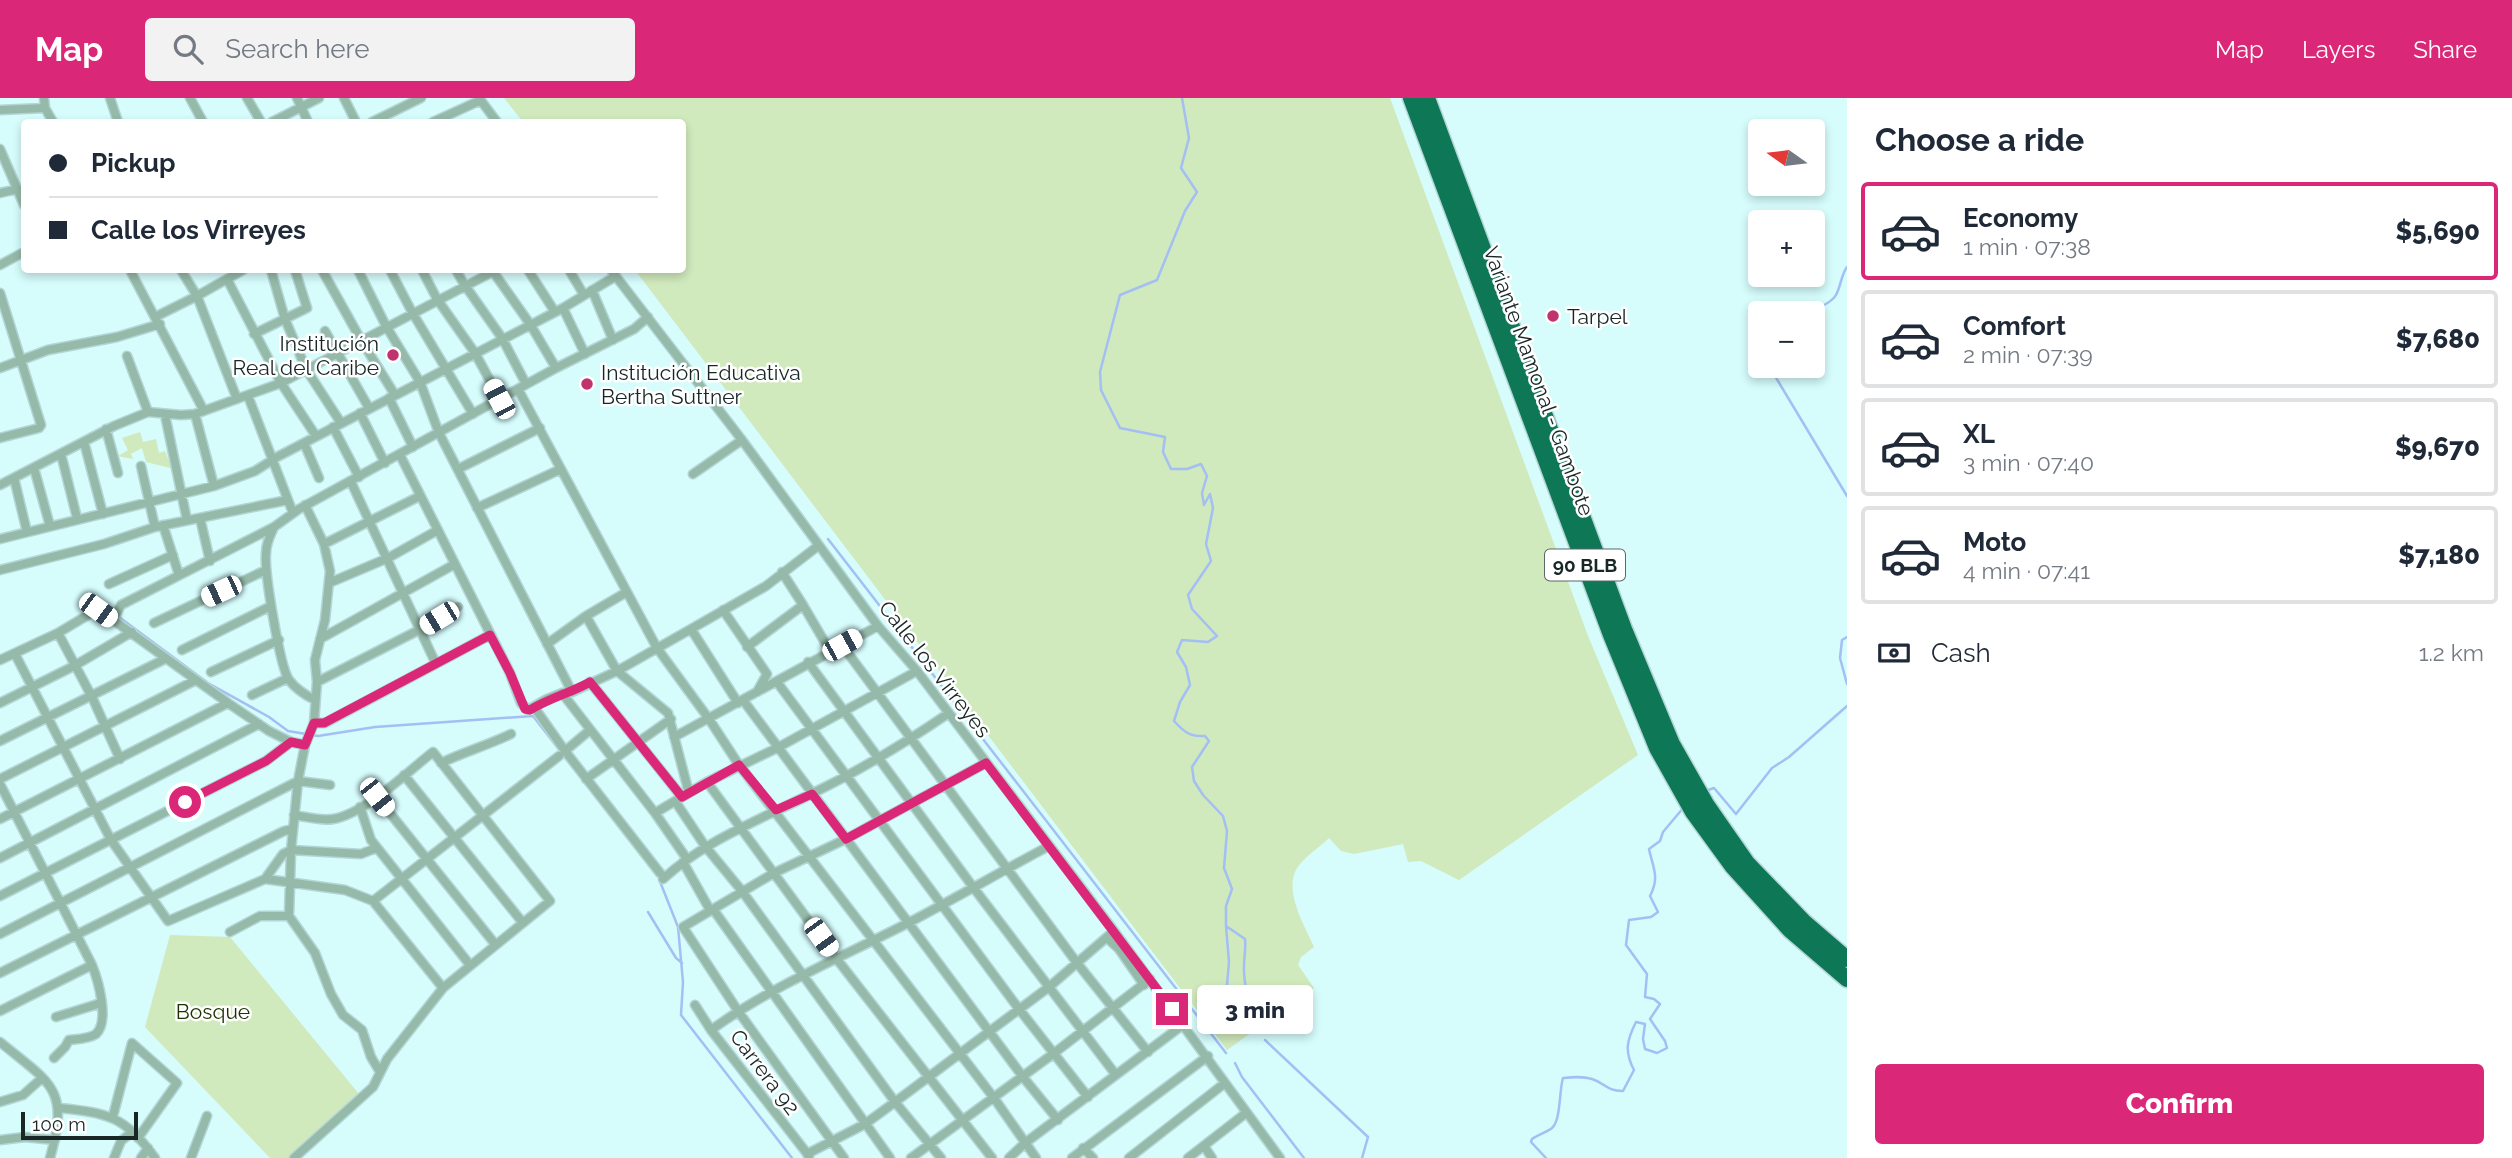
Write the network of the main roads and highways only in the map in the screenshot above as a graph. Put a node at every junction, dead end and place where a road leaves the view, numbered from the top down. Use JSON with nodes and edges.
{"nodes":[{"id":1,"x":1411,"y":98,"type":"edge"},
{"id":2,"x":1427,"y":98,"type":"edge"},
{"id":3,"x":1847,"y":960,"type":"edge"},
{"id":4,"x":1847,"y":979,"type":"edge"}],
"edges":[{"from":1,"to":4,"type":"highway","name":"Variante Mamonal - Gambote","number":"90 BLB"},
{"from":2,"to":3,"type":"highway"}]}
